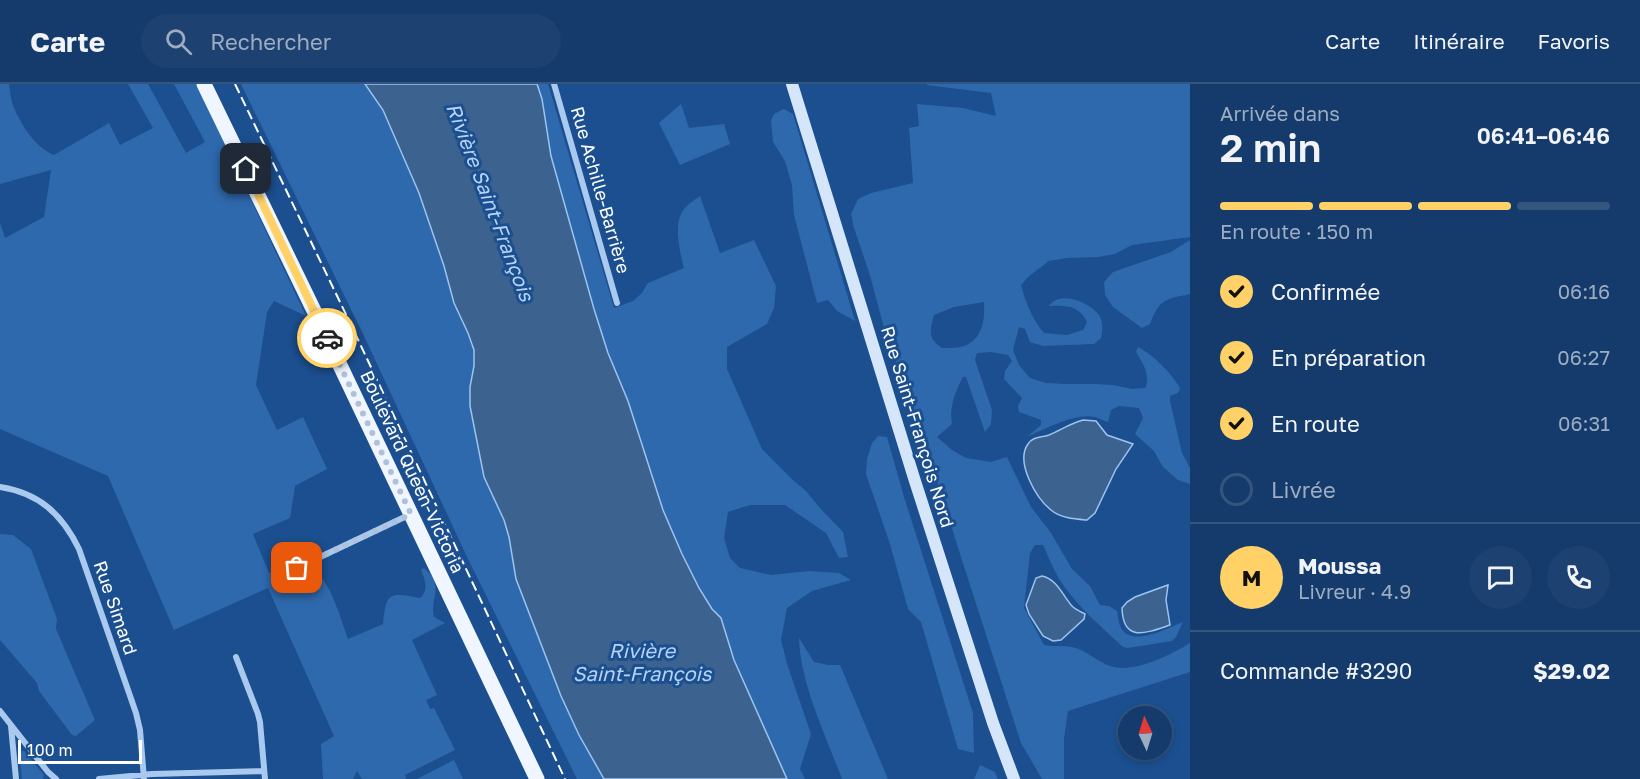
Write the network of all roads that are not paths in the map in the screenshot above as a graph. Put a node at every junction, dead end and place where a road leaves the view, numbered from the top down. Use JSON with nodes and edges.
{"nodes":[{"id":1,"x":204,"y":84,"type":"edge"},
{"id":2,"x":554,"y":84,"type":"edge"},
{"id":3,"x":792,"y":84,"type":"edge"},
{"id":4,"x":617,"y":303,"type":"dead end"},
{"id":5,"x":0,"y":487,"type":"edge"},
{"id":6,"x":411,"y":514,"type":"junction"},
{"id":7,"x":297,"y":568,"type":"dead end"},
{"id":8,"x":236,"y":657,"type":"dead end"},
{"id":9,"x":0,"y":711,"type":"edge"},
{"id":10,"x":11,"y":725,"type":"junction"},
{"id":11,"x":264,"y":771,"type":"junction"},
{"id":12,"x":144,"y":777,"type":"edge"},
{"id":13,"x":16,"y":779,"type":"edge"},
{"id":14,"x":56,"y":779,"type":"edge"},
{"id":15,"x":99,"y":779,"type":"edge"},
{"id":16,"x":265,"y":779,"type":"edge"},
{"id":17,"x":537,"y":779,"type":"edge"},
{"id":18,"x":1014,"y":779,"type":"edge"}],
"edges":[{"from":1,"to":6,"type":"main road","name":"Boulevard Queen-Victoria"},
{"from":2,"to":4,"type":"street","name":"Rue Achille-Barrière"},
{"from":3,"to":18,"type":"street","name":"Rue Saint-François Nord"},
{"from":5,"to":12,"type":"street","name":"Rue Simard"},
{"from":6,"to":7,"type":"street"},
{"from":6,"to":17,"type":"main road","name":"Boulevard Queen-Victoria"},
{"from":8,"to":11,"type":"street"},
{"from":9,"to":10,"type":"street"},
{"from":10,"to":13,"type":"street"},
{"from":10,"to":14,"type":"street"},
{"from":11,"to":12,"type":"street"},
{"from":11,"to":16,"type":"street"},
{"from":12,"to":15,"type":"street"}]}
